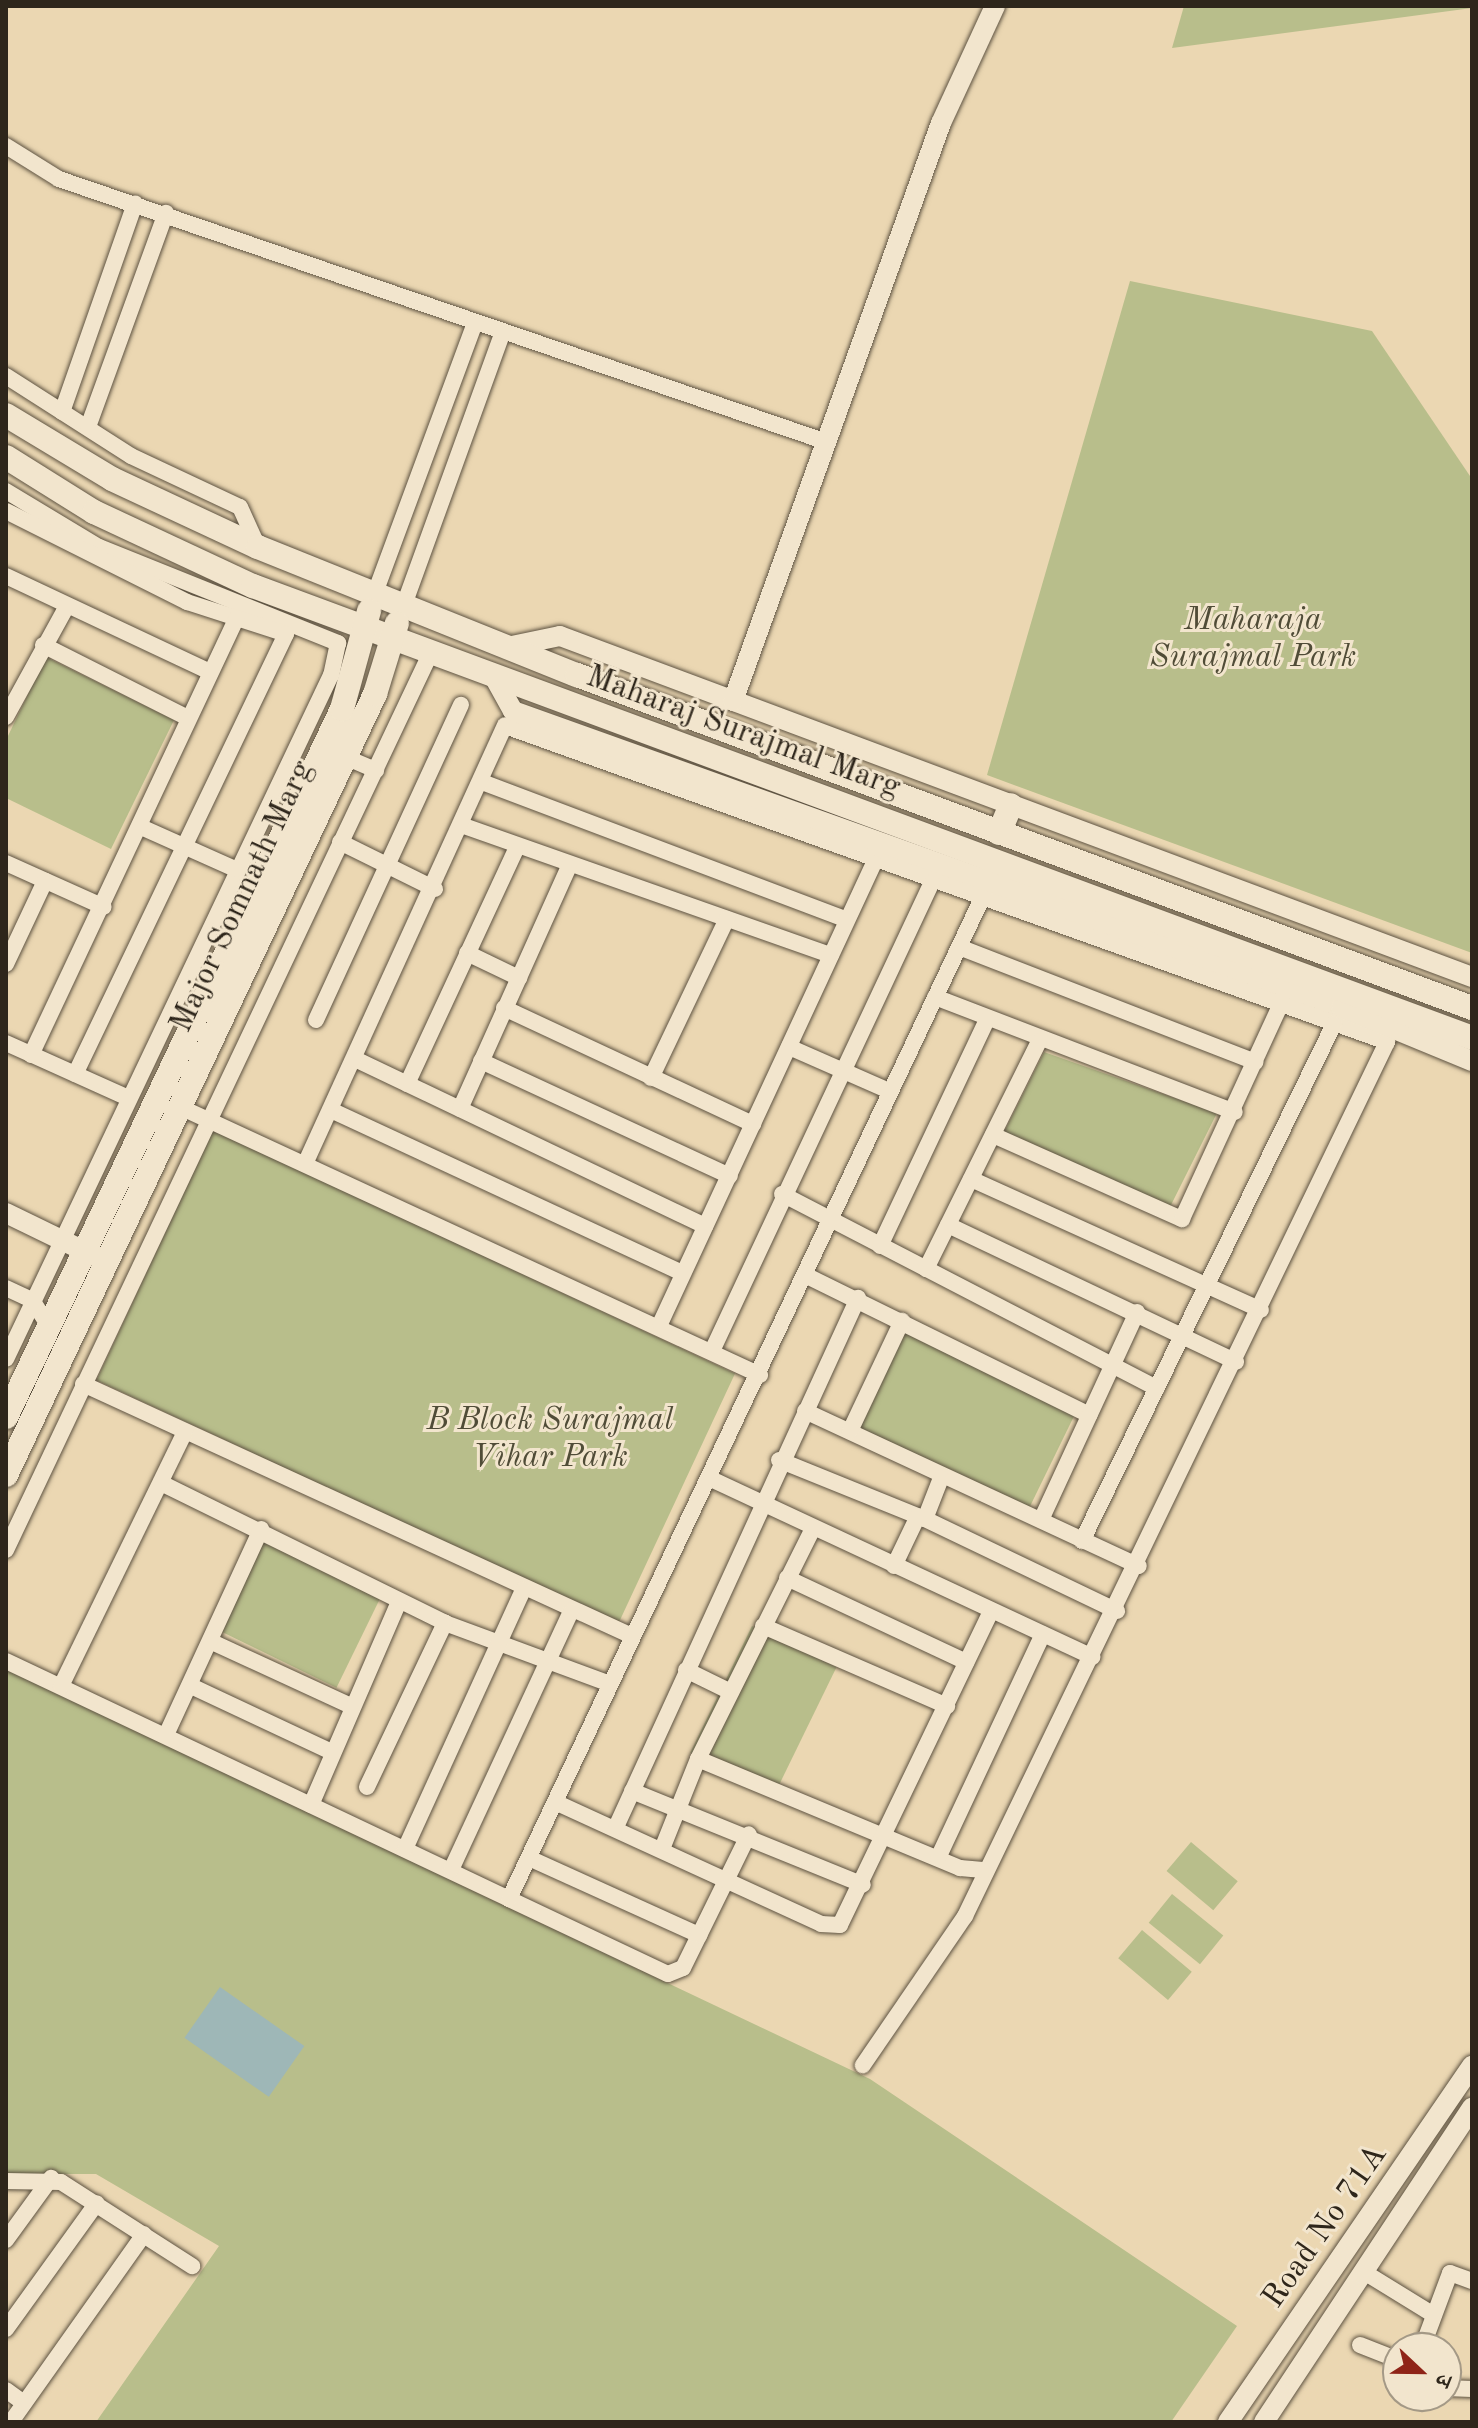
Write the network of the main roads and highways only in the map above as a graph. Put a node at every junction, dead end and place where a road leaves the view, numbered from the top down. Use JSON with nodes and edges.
{"nodes":[{"id":1,"x":6,"y":415,"type":"edge"},
{"id":2,"x":7,"y":463,"type":"edge"},
{"id":3,"x":375,"y":593,"type":"junction"},
{"id":4,"x":404,"y":605,"type":"junction"},
{"id":5,"x":364,"y":626,"type":"junction"},
{"id":6,"x":391,"y":638,"type":"junction"},
{"id":7,"x":1011,"y":805,"type":"road end"},
{"id":8,"x":999,"y":833,"type":"junction"},
{"id":9,"x":1472,"y":1008,"type":"edge"},
{"id":10,"x":1472,"y":1038,"type":"edge"},
{"id":11,"x":96,"y":1256,"type":"junction"},
{"id":12,"x":6,"y":1417,"type":"edge"},
{"id":13,"x":6,"y":1475,"type":"edge"}],
"edges":[{"from":1,"to":3,"type":"main road","name":"Maharaj Surajmal Marg"},
{"from":2,"to":5,"type":"main road","name":"Maharaj Surajmal Marg"},
{"from":3,"to":4,"type":"main road","name":"Maharaj Surajmal Marg"},
{"from":3,"to":5,"type":"main road","name":"Major Somnath Marg"},
{"from":4,"to":6,"type":"main road","name":"Major Somnath Marg"},
{"from":4,"to":8,"type":"main road","name":"Maharaj Surajmal Marg"},
{"from":5,"to":6,"type":"main road","name":"Maharaj Surajmal Marg"},
{"from":5,"to":11,"type":"main road","name":"Major Somnath Marg"},
{"from":6,"to":10,"type":"main road","name":"Maharaj Surajmal Marg"},
{"from":6,"to":11,"type":"main road","name":"Major Somnath Marg"},
{"from":7,"to":8,"type":"main road"},
{"from":8,"to":9,"type":"main road","name":"Maharaj Surajmal Marg"},
{"from":11,"to":12,"type":"main road","name":"Major Somnath Marg"},
{"from":11,"to":13,"type":"main road","name":"Major Somnath Marg"}]}
